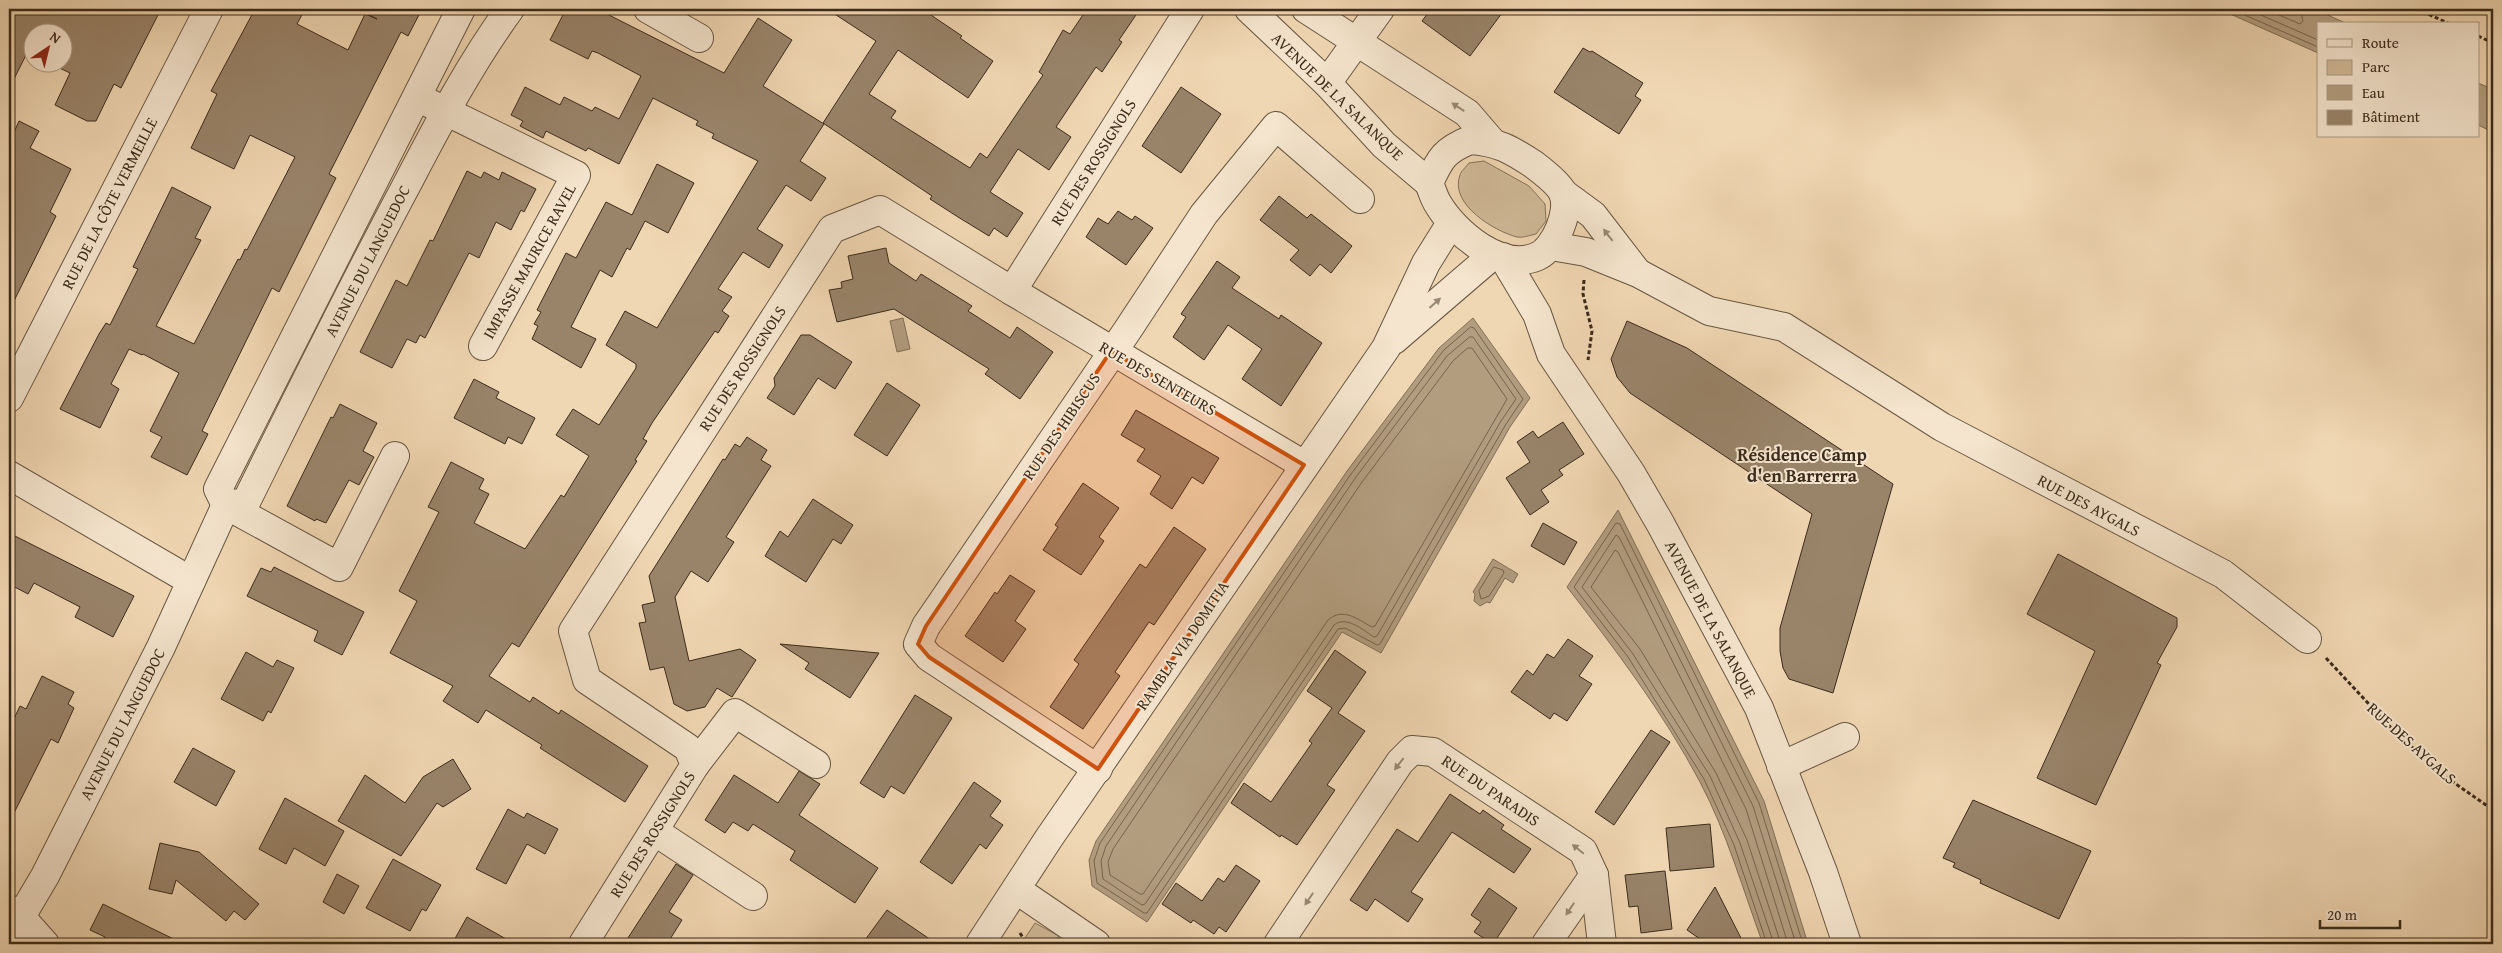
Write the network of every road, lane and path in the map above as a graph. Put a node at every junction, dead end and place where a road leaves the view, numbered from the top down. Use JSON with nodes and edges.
{"nodes":[{"id":1,"x":209,"y":9,"type":"edge"},
{"id":2,"x":461,"y":9,"type":"edge"},
{"id":3,"x":510,"y":9,"type":"edge"},
{"id":4,"x":648,"y":9,"type":"edge"},
{"id":5,"x":1190,"y":9,"type":"edge"},
{"id":6,"x":1249,"y":9,"type":"edge"},
{"id":7,"x":1306,"y":9,"type":"edge"},
{"id":8,"x":1380,"y":9,"type":"edge"},
{"id":9,"x":2417,"y":9,"type":"edge"},
{"id":10,"x":2446,"y":22,"type":"edge"},
{"id":11,"x":2480,"y":37,"type":"edge"},
{"id":12,"x":699,"y":38,"type":"dead end"},
{"id":13,"x":1357,"y":40,"type":"junction"},
{"id":14,"x":2493,"y":43,"type":"edge"},
{"id":15,"x":1327,"y":83,"type":"junction"},
{"id":16,"x":416,"y":97,"type":"junction"},
{"id":17,"x":445,"y":111,"type":"junction"},
{"id":18,"x":1492,"y":142,"type":"junction"},
{"id":19,"x":1430,"y":183,"type":"junction"},
{"id":20,"x":1563,"y":193,"type":"junction"},
{"id":21,"x":1360,"y":199,"type":"dead end"},
{"id":22,"x":1451,"y":223,"type":"junction"},
{"id":23,"x":1545,"y":251,"type":"junction"},
{"id":24,"x":1586,"y":252,"type":"junction"},
{"id":25,"x":1498,"y":256,"type":"junction"},
{"id":26,"x":1638,"y":273,"type":"junction"},
{"id":27,"x":1012,"y":291,"type":"junction"},
{"id":28,"x":1536,"y":314,"type":"junction"},
{"id":29,"x":483,"y":346,"type":"dead end"},
{"id":30,"x":1386,"y":348,"type":"junction"},
{"id":31,"x":1111,"y":352,"type":"junction"},
{"id":32,"x":1588,"y":364,"type":"dead end"},
{"id":33,"x":9,"y":398,"type":"edge"},
{"id":34,"x":395,"y":456,"type":"dead end"},
{"id":35,"x":1304,"y":465,"type":"junction"},
{"id":36,"x":9,"y":475,"type":"edge"},
{"id":37,"x":226,"y":505,"type":"junction"},
{"id":38,"x":191,"y":581,"type":"junction"},
{"id":39,"x":2307,"y":639,"type":"joint"},
{"id":40,"x":1845,"y":737,"type":"dead end"},
{"id":41,"x":816,"y":764,"type":"dead end"},
{"id":42,"x":695,"y":765,"type":"junction"},
{"id":43,"x":1781,"y":766,"type":"junction"},
{"id":44,"x":1098,"y":769,"type":"junction"},
{"id":45,"x":2493,"y":810,"type":"edge"},
{"id":46,"x":654,"y":831,"type":"junction"},
{"id":47,"x":1594,"y":875,"type":"junction"},
{"id":48,"x":1017,"y":890,"type":"junction"},
{"id":49,"x":753,"y":896,"type":"dead end"},
{"id":50,"x":13,"y":921,"type":"edge"},
{"id":51,"x":1020,"y":933,"type":"dead end"},
{"id":52,"x":586,"y":941,"type":"edge"},
{"id":53,"x":45,"y":944,"type":"edge"},
{"id":54,"x":980,"y":944,"type":"edge"},
{"id":55,"x":1027,"y":944,"type":"edge"},
{"id":56,"x":1096,"y":944,"type":"edge"},
{"id":57,"x":1278,"y":944,"type":"edge"},
{"id":58,"x":1546,"y":944,"type":"edge"},
{"id":59,"x":1602,"y":944,"type":"edge"},
{"id":60,"x":1847,"y":944,"type":"edge"}],
"edges":[{"from":1,"to":33,"type":"street","name":"RUE DE LA CÔTE VERMEILLE"},
{"from":2,"to":16,"type":"street","name":"AVENUE DU LANGUEDOC"},
{"from":3,"to":17,"type":"street","name":"AVENUE DU LANGUEDOC"},
{"from":4,"to":12,"type":"street"},
{"from":5,"to":27,"type":"street","name":"RUE DES ROSSIGNOLS"},
{"from":6,"to":15,"type":"street","name":"AVENUE DE LA SALANQUE"},
{"from":7,"to":13,"type":"street"},
{"from":8,"to":13,"type":"street"},
{"from":9,"to":10,"type":"path"},
{"from":11,"to":14,"type":"path"},
{"from":13,"to":15,"type":"street"},
{"from":18,"to":13,"type":"street","one_way":true},
{"from":15,"to":19,"type":"street","name":"AVENUE DE LA SALANQUE"},
{"from":16,"to":17,"type":"street","name":"IMPASSE MAURICE RAVEL"},
{"from":16,"to":37,"type":"street","name":"AVENUE DU LANGUEDOC"},
{"from":17,"to":29,"type":"street","name":"IMPASSE MAURICE RAVEL"},
{"from":17,"to":37,"type":"street","name":"AVENUE DU LANGUEDOC"},
{"from":18,"to":19,"type":"street"},
{"from":18,"to":20,"type":"street"},
{"from":19,"to":22,"type":"street"},
{"from":20,"to":23,"type":"street"},
{"from":26,"to":20,"type":"street","name":"RUE DES AYGALS","one_way":true},
{"from":21,"to":31,"type":"street","name":"RUE DES HIBISCUS"},
{"from":22,"to":25,"type":"street"},
{"from":22,"to":30,"type":"street","name":"RAMBLA VIA DOMITIA"},
{"from":23,"to":24,"type":"street","name":"RUE DES AYGALS"},
{"from":23,"to":25,"type":"street"},
{"from":23,"to":28,"type":"street","name":"AVENUE DE LA SALANQUE"},
{"from":24,"to":26,"type":"street","name":"RUE DES AYGALS"},
{"from":24,"to":32,"type":"path"},
{"from":25,"to":28,"type":"street","name":"AVENUE DE LA SALANQUE"},
{"from":30,"to":25,"type":"street","name":"RAMBLA VIA DOMITIA","one_way":true},
{"from":26,"to":39,"type":"street","name":"RUE DES AYGALS"},
{"from":27,"to":31,"type":"street","name":"RUE DES SENTEURS"},
{"from":27,"to":42,"type":"street","name":"RUE DES ROSSIGNOLS"},
{"from":28,"to":43,"type":"street","name":"AVENUE DE LA SALANQUE"},
{"from":30,"to":35,"type":"street","name":"RAMBLA VIA DOMITIA"},
{"from":31,"to":35,"type":"street","name":"RUE DES SENTEURS"},
{"from":31,"to":44,"type":"street","name":"RUE DES HIBISCUS"},
{"from":34,"to":37,"type":"street"},
{"from":35,"to":44,"type":"street","name":"RAMBLA VIA DOMITIA"},
{"from":36,"to":38,"type":"street"},
{"from":37,"to":38,"type":"street","name":"AVENUE DU LANGUEDOC"},
{"from":38,"to":50,"type":"street","name":"AVENUE DU LANGUEDOC"},
{"from":39,"to":45,"type":"path","name":"RUE DES AYGALS"},
{"from":40,"to":43,"type":"street"},
{"from":41,"to":42,"type":"street"},
{"from":42,"to":46,"type":"street","name":"RUE DES ROSSIGNOLS"},
{"from":43,"to":60,"type":"street","name":"AVENUE DE LA SALANQUE"},
{"from":44,"to":48,"type":"street","name":"RAMBLA VIA DOMITIA"},
{"from":46,"to":49,"type":"street"},
{"from":46,"to":52,"type":"street","name":"RUE DES ROSSIGNOLS"},
{"from":47,"to":57,"type":"street","name":"RUE DU PARADIS","one_way":true},
{"from":47,"to":58,"type":"street","one_way":true},
{"from":47,"to":59,"type":"street","name":"RUE DU PARADIS"},
{"from":48,"to":54,"type":"street","name":"RAMBLA VIA DOMITIA"},
{"from":48,"to":56,"type":"street"},
{"from":50,"to":53,"type":"street"},
{"from":51,"to":55,"type":"path"}]}
